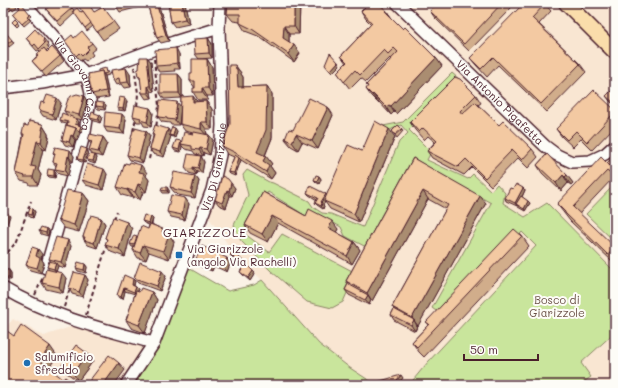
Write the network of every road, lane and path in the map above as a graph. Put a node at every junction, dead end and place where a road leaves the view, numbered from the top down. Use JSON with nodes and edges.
{"nodes":[{"id":1,"x":24,"y":3,"type":"edge"},
{"id":2,"x":220,"y":3,"type":"edge"},
{"id":3,"x":397,"y":3,"type":"edge"},
{"id":4,"x":566,"y":3,"type":"edge"},
{"id":5,"x":219,"y":28,"type":"junction"},
{"id":6,"x":152,"y":50,"type":"junction"},
{"id":7,"x":615,"y":52,"type":"edge"},
{"id":8,"x":132,"y":58,"type":"junction"},
{"id":9,"x":85,"y":75,"type":"junction"},
{"id":10,"x":3,"y":88,"type":"edge"},
{"id":11,"x":137,"y":109,"type":"edge"},
{"id":12,"x":136,"y":116,"type":"edge"},
{"id":13,"x":156,"y":130,"type":"edge"},
{"id":14,"x":132,"y":137,"type":"edge"},
{"id":15,"x":152,"y":144,"type":"edge"},
{"id":16,"x":615,"y":145,"type":"edge"},
{"id":17,"x":149,"y":159,"type":"dead end"},
{"id":18,"x":31,"y":201,"type":"dead end"},
{"id":19,"x":116,"y":211,"type":"dead end"},
{"id":20,"x":114,"y":219,"type":"edge"},
{"id":21,"x":108,"y":241,"type":"edge"},
{"id":22,"x":3,"y":258,"type":"edge"},
{"id":23,"x":46,"y":268,"type":"joint"},
{"id":24,"x":71,"y":286,"type":"edge"},
{"id":25,"x":3,"y":288,"type":"edge"},
{"id":26,"x":31,"y":303,"type":"junction"},
{"id":27,"x":61,"y":316,"type":"junction"},
{"id":28,"x":84,"y":324,"type":"junction"},
{"id":29,"x":154,"y":342,"type":"junction"},
{"id":30,"x":126,"y":385,"type":"edge"}],
"edges":[{"from":1,"to":9,"type":"street","name":"Via Giovanni Cesca"},
{"from":2,"to":5,"type":"street","name":"Via Di Giarizzole"},
{"from":3,"to":16,"type":"street","name":"Via Antonio Pigafetta"},
{"from":4,"to":7,"type":"main road"},
{"from":5,"to":6,"type":"street"},
{"from":5,"to":29,"type":"street","name":"Via Di Giarizzole"},
{"from":6,"to":8,"type":"street"},
{"from":6,"to":13,"type":"path"},
{"from":8,"to":9,"type":"street"},
{"from":8,"to":11,"type":"path"},
{"from":9,"to":10,"type":"street"},
{"from":9,"to":23,"type":"street","name":"Via Giovanni Cesca"},
{"from":12,"to":14,"type":"path"},
{"from":15,"to":17,"type":"path"},
{"from":18,"to":22,"type":"path"},
{"from":19,"to":20,"type":"path"},
{"from":21,"to":28,"type":"path"},
{"from":23,"to":26,"type":"path"},
{"from":24,"to":27,"type":"path"},
{"from":25,"to":26,"type":"street"},
{"from":26,"to":27,"type":"street"},
{"from":27,"to":28,"type":"street"},
{"from":28,"to":29,"type":"street"},
{"from":29,"to":30,"type":"street","name":"Via Di Giarizzole"}]}
